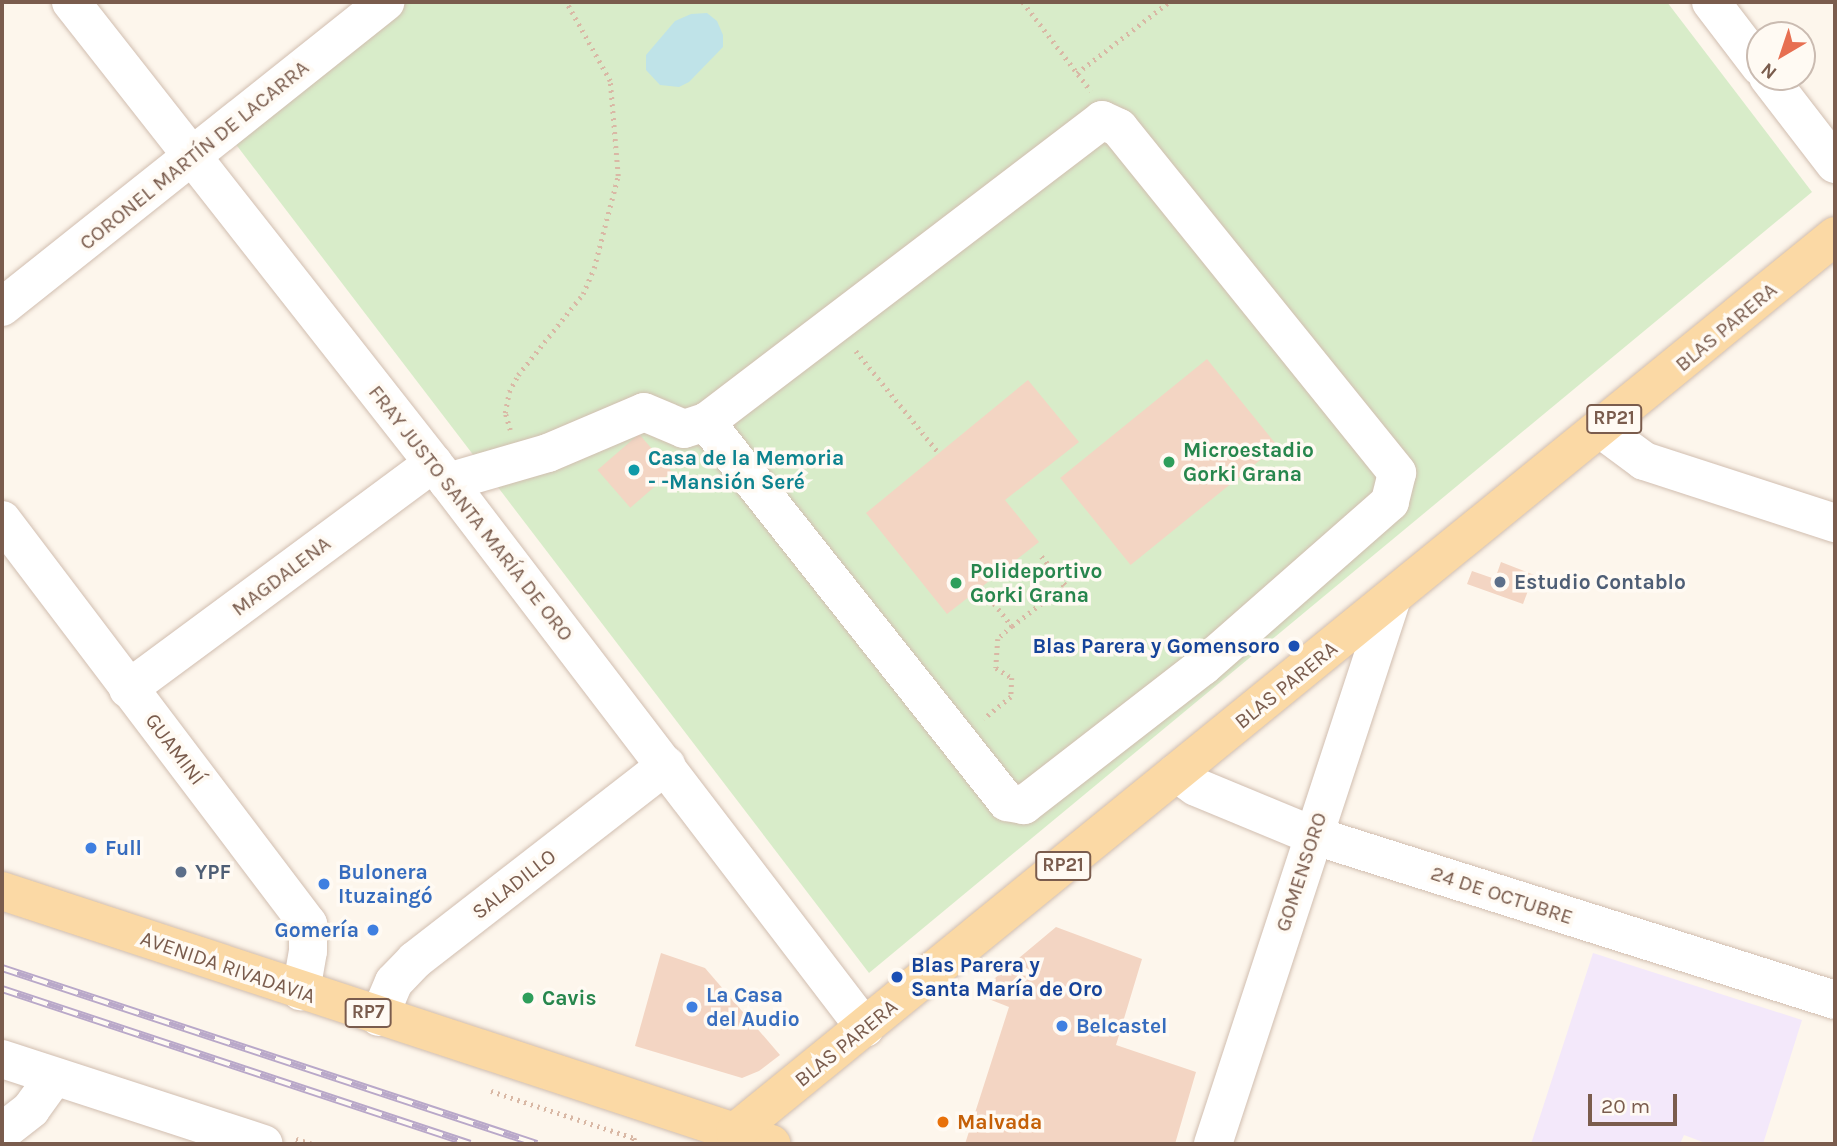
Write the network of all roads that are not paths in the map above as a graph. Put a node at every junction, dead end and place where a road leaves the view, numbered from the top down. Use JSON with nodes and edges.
{"nodes":[{"id":1,"x":71,"y":2,"type":"edge"},
{"id":2,"x":386,"y":2,"type":"edge"},
{"id":3,"x":1711,"y":2,"type":"edge"},
{"id":4,"x":1746,"y":48,"type":"edge"},
{"id":5,"x":1779,"y":91,"type":"edge"},
{"id":6,"x":193,"y":155,"type":"junction"},
{"id":7,"x":1835,"y":164,"type":"edge"},
{"id":8,"x":1835,"y":236,"type":"edge"},
{"id":9,"x":2,"y":307,"type":"edge"},
{"id":10,"x":706,"y":422,"type":"junction"},
{"id":11,"x":1602,"y":430,"type":"junction"},
{"id":12,"x":441,"y":472,"type":"junction"},
{"id":13,"x":2,"y":520,"type":"edge"},
{"id":14,"x":1835,"y":523,"type":"edge"},
{"id":15,"x":1391,"y":601,"type":"junction"},
{"id":16,"x":128,"y":689,"type":"junction"},
{"id":17,"x":666,"y":765,"type":"junction"},
{"id":18,"x":1176,"y":773,"type":"junction"},
{"id":19,"x":1312,"y":835,"type":"junction"},
{"id":20,"x":2,"y":891,"type":"edge"},
{"id":21,"x":301,"y":991,"type":"junction"},
{"id":22,"x":1835,"y":1000,"type":"edge"},
{"id":23,"x":379,"y":1017,"type":"junction"},
{"id":24,"x":866,"y":1028,"type":"junction"},
{"id":25,"x":2,"y":1059,"type":"edge"},
{"id":26,"x":54,"y":1077,"type":"junction"},
{"id":27,"x":2,"y":1132,"type":"edge"},
{"id":28,"x":728,"y":1138,"type":"edge"},
{"id":29,"x":264,"y":1144,"type":"edge"},
{"id":30,"x":771,"y":1144,"type":"edge"},
{"id":31,"x":1213,"y":1144,"type":"edge"}],
"edges":[{"from":1,"to":6,"type":"street","name":"FRAY JUSTO SANTA MARÍA DE ORO"},
{"from":2,"to":6,"type":"street","name":"CORONEL MARTÍN DE LACARRA"},
{"from":3,"to":4,"type":"street"},
{"from":5,"to":7,"type":"street"},
{"from":6,"to":9,"type":"street","name":"CORONEL MARTÍN DE LACARRA"},
{"from":6,"to":12,"type":"street","name":"FRAY JUSTO SANTA MARÍA DE ORO"},
{"from":8,"to":11,"type":"main road","name":"BLAS PARERA","number":"RP21"},
{"from":10,"to":10,"type":"street"},
{"from":10,"to":12,"type":"street"},
{"from":11,"to":14,"type":"street"},
{"from":11,"to":15,"type":"main road","name":"BLAS PARERA","number":"RP21"},
{"from":12,"to":16,"type":"street","name":"MAGDALENA"},
{"from":12,"to":17,"type":"street","name":"FRAY JUSTO SANTA MARÍA DE ORO"},
{"from":13,"to":16,"type":"street","name":"GUAMINÍ"},
{"from":15,"to":18,"type":"main road","name":"BLAS PARERA","number":"RP21"},
{"from":15,"to":19,"type":"street","name":"GOMENSORO"},
{"from":16,"to":21,"type":"street","name":"GUAMINÍ"},
{"from":17,"to":23,"type":"street","name":"SALADILLO"},
{"from":17,"to":24,"type":"street","name":"FRAY JUSTO SANTA MARÍA DE ORO"},
{"from":18,"to":19,"type":"street","name":"24 DE OCTUBRE"},
{"from":18,"to":24,"type":"main road","name":"BLAS PARERA","number":"RP21"},
{"from":19,"to":22,"type":"street","name":"24 DE OCTUBRE"},
{"from":19,"to":31,"type":"street","name":"GOMENSORO"},
{"from":20,"to":21,"type":"main road","name":"AVENIDA RIVADAVIA","number":"RP7"},
{"from":21,"to":23,"type":"main road","name":"AVENIDA RIVADAVIA","number":"RP7"},
{"from":23,"to":28,"type":"main road","name":"AVENIDA RIVADAVIA","number":"RP7"},
{"from":24,"to":28,"type":"main road","name":"BLAS PARERA","number":"RP21"},
{"from":25,"to":26,"type":"street"},
{"from":26,"to":27,"type":"street"},
{"from":26,"to":29,"type":"street"},
{"from":28,"to":30,"type":"main road","number":"RP7"}]}
